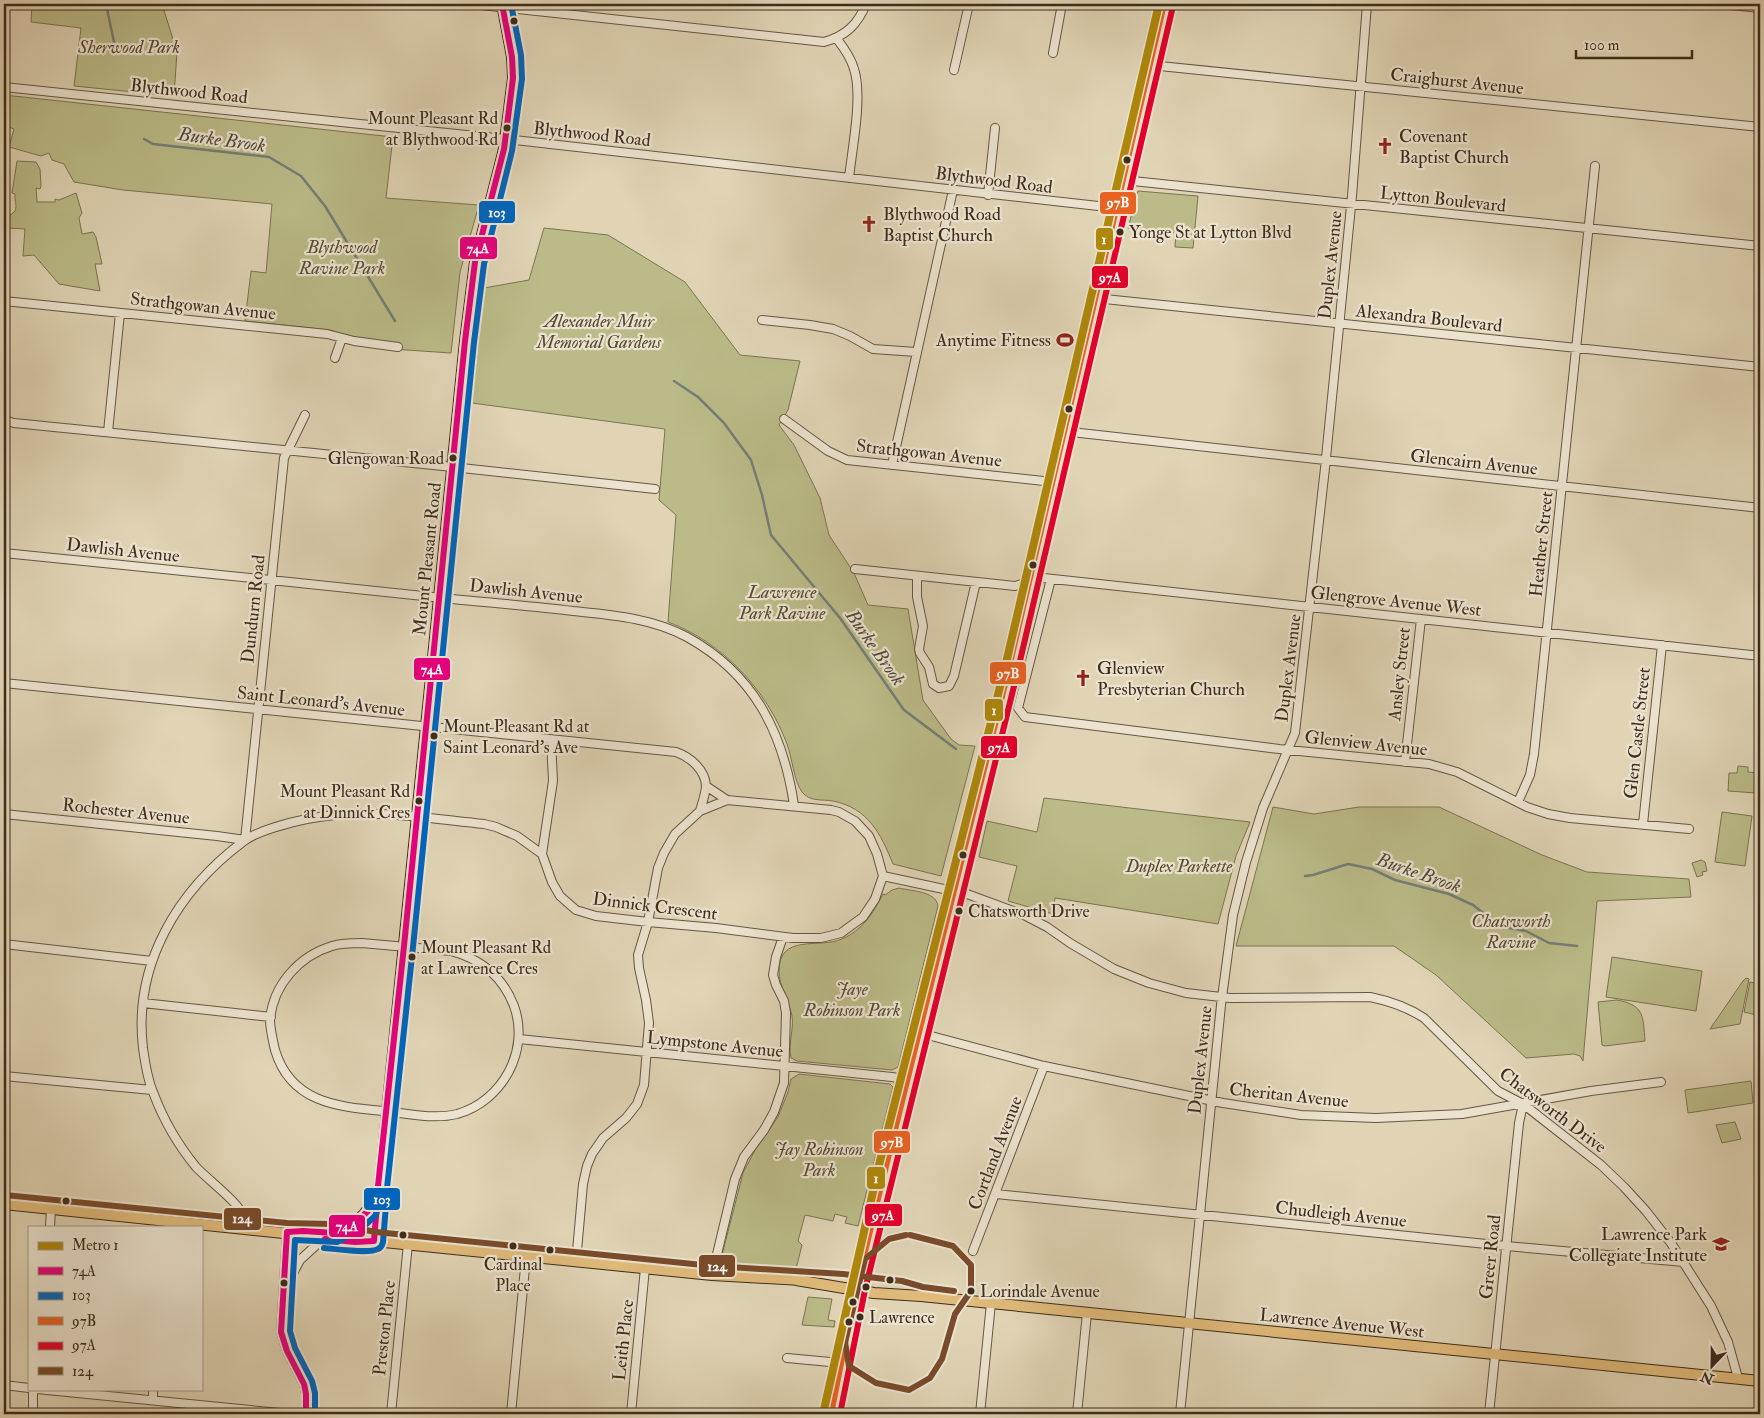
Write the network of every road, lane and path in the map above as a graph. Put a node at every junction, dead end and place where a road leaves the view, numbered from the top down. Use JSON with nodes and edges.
{"nodes":[{"id":1,"x":472,"y":4,"type":"edge"},
{"id":2,"x":866,"y":4,"type":"edge"},
{"id":3,"x":969,"y":4,"type":"edge"},
{"id":4,"x":1062,"y":4,"type":"edge"},
{"id":5,"x":1164,"y":4,"type":"edge"},
{"id":6,"x":1367,"y":4,"type":"edge"},
{"id":7,"x":1721,"y":4,"type":"edge"},
{"id":8,"x":503,"y":6,"type":"edge"},
{"id":9,"x":1760,"y":8,"type":"edge"},
{"id":10,"x":837,"y":39,"type":"junction"},
{"id":11,"x":1053,"y":53,"type":"dead end"},
{"id":12,"x":1150,"y":65,"type":"junction"},
{"id":13,"x":954,"y":70,"type":"dead end"},
{"id":14,"x":4,"y":87,"type":"edge"},
{"id":15,"x":1360,"y":87,"type":"junction"},
{"id":16,"x":1760,"y":127,"type":"edge"},
{"id":17,"x":995,"y":128,"type":"dead end"},
{"id":18,"x":505,"y":139,"type":"junction"},
{"id":19,"x":1595,"y":166,"type":"dead end"},
{"id":20,"x":849,"y":178,"type":"junction"},
{"id":21,"x":1123,"y":180,"type":"junction"},
{"id":22,"x":953,"y":190,"type":"junction"},
{"id":23,"x":988,"y":195,"type":"junction"},
{"id":24,"x":1351,"y":205,"type":"junction"},
{"id":25,"x":1116,"y":208,"type":"junction"},
{"id":26,"x":1588,"y":229,"type":"junction"},
{"id":27,"x":1760,"y":246,"type":"edge"},
{"id":28,"x":1096,"y":298,"type":"junction"},
{"id":29,"x":4,"y":300,"type":"edge"},
{"id":30,"x":120,"y":313,"type":"junction"},
{"id":31,"x":762,"y":320,"type":"dead end"},
{"id":32,"x":1339,"y":324,"type":"junction"},
{"id":33,"x":342,"y":338,"type":"junction"},
{"id":34,"x":398,"y":346,"type":"dead end"},
{"id":35,"x":1576,"y":348,"type":"junction"},
{"id":36,"x":916,"y":352,"type":"junction"},
{"id":37,"x":335,"y":358,"type":"dead end"},
{"id":38,"x":1760,"y":367,"type":"edge"},
{"id":39,"x":305,"y":415,"type":"dead end"},
{"id":40,"x":784,"y":419,"type":"dead end"},
{"id":41,"x":4,"y":420,"type":"edge"},
{"id":42,"x":1065,"y":430,"type":"junction"},
{"id":43,"x":108,"y":432,"type":"junction"},
{"id":44,"x":286,"y":451,"type":"junction"},
{"id":45,"x":1326,"y":461,"type":"junction"},
{"id":46,"x":892,"y":465,"type":"junction"},
{"id":47,"x":452,"y":467,"type":"junction"},
{"id":48,"x":1053,"y":482,"type":"junction"},
{"id":49,"x":1563,"y":487,"type":"junction"},
{"id":50,"x":655,"y":489,"type":"dead end"},
{"id":51,"x":1760,"y":508,"type":"edge"},
{"id":52,"x":4,"y":553,"type":"edge"},
{"id":53,"x":855,"y":569,"type":"dead end"},
{"id":54,"x":917,"y":576,"type":"junction"},
{"id":55,"x":1050,"y":579,"type":"junction"},
{"id":56,"x":271,"y":580,"type":"junction"},
{"id":57,"x":976,"y":582,"type":"junction"},
{"id":58,"x":1029,"y":582,"type":"junction"},
{"id":59,"x":439,"y":597,"type":"junction"},
{"id":60,"x":1311,"y":607,"type":"junction"},
{"id":61,"x":1421,"y":619,"type":"junction"},
{"id":62,"x":1547,"y":633,"type":"junction"},
{"id":63,"x":1662,"y":645,"type":"junction"},
{"id":64,"x":1760,"y":656,"type":"edge"},
{"id":65,"x":4,"y":683,"type":"edge"},
{"id":66,"x":258,"y":710,"type":"junction"},
{"id":67,"x":426,"y":726,"type":"junction"},
{"id":68,"x":551,"y":740,"type":"junction"},
{"id":69,"x":1289,"y":750,"type":"junction"},
{"id":70,"x":1405,"y":762,"type":"junction"},
{"id":71,"x":706,"y":786,"type":"junction"},
{"id":72,"x":727,"y":800,"type":"junction"},
{"id":73,"x":1518,"y":802,"type":"junction"},
{"id":74,"x":794,"y":805,"type":"junction"},
{"id":75,"x":700,"y":811,"type":"junction"},
{"id":76,"x":4,"y":814,"type":"edge"},
{"id":77,"x":417,"y":818,"type":"junction"},
{"id":78,"x":1643,"y":824,"type":"junction"},
{"id":79,"x":1689,"y":830,"type":"dead end"},
{"id":80,"x":245,"y":840,"type":"junction"},
{"id":81,"x":542,"y":854,"type":"junction"},
{"id":82,"x":883,"y":876,"type":"junction"},
{"id":83,"x":954,"y":891,"type":"junction"},
{"id":84,"x":648,"y":922,"type":"junction"},
{"id":85,"x":783,"y":937,"type":"junction"},
{"id":86,"x":4,"y":944,"type":"edge"},
{"id":87,"x":404,"y":946,"type":"junction"},
{"id":88,"x":152,"y":961,"type":"junction"},
{"id":89,"x":1222,"y":998,"type":"junction"},
{"id":90,"x":143,"y":1003,"type":"junction"},
{"id":91,"x":271,"y":1017,"type":"junction"},
{"id":92,"x":920,"y":1033,"type":"junction"},
{"id":93,"x":519,"y":1039,"type":"junction"},
{"id":94,"x":647,"y":1052,"type":"junction"},
{"id":95,"x":784,"y":1066,"type":"junction"},
{"id":96,"x":1044,"y":1066,"type":"junction"},
{"id":97,"x":4,"y":1076,"type":"edge"},
{"id":98,"x":908,"y":1080,"type":"junction"},
{"id":99,"x":1661,"y":1082,"type":"dead end"},
{"id":100,"x":152,"y":1090,"type":"junction"},
{"id":101,"x":1211,"y":1101,"type":"junction"},
{"id":102,"x":1523,"y":1104,"type":"junction"},
{"id":103,"x":386,"y":1111,"type":"junction"},
{"id":104,"x":378,"y":1186,"type":"junction"},
{"id":105,"x":996,"y":1194,"type":"junction"},
{"id":106,"x":4,"y":1204,"type":"edge"},
{"id":107,"x":51,"y":1209,"type":"junction"},
{"id":108,"x":1200,"y":1215,"type":"junction"},
{"id":109,"x":170,"y":1224,"type":"edge"},
{"id":110,"x":50,"y":1226,"type":"edge"},
{"id":111,"x":241,"y":1228,"type":"junction"},
{"id":112,"x":287,"y":1232,"type":"junction"},
{"id":113,"x":335,"y":1233,"type":"junction"},
{"id":114,"x":323,"y":1239,"type":"junction"},
{"id":115,"x":374,"y":1241,"type":"junction"},
{"id":116,"x":408,"y":1244,"type":"junction"},
{"id":117,"x":1506,"y":1246,"type":"junction"},
{"id":118,"x":973,"y":1250,"type":"dead end"},
{"id":119,"x":526,"y":1257,"type":"junction"},
{"id":120,"x":576,"y":1262,"type":"junction"},
{"id":121,"x":1684,"y":1262,"type":"junction"},
{"id":122,"x":645,"y":1268,"type":"junction"},
{"id":123,"x":712,"y":1275,"type":"junction"},
{"id":124,"x":856,"y":1288,"type":"junction"},
{"id":125,"x":284,"y":1293,"type":"junction"},
{"id":126,"x":991,"y":1303,"type":"junction"},
{"id":127,"x":1087,"y":1313,"type":"junction"},
{"id":128,"x":1189,"y":1324,"type":"junction"},
{"id":129,"x":1494,"y":1355,"type":"junction"},
{"id":130,"x":787,"y":1358,"type":"dead end"},
{"id":131,"x":841,"y":1363,"type":"junction"},
{"id":132,"x":1738,"y":1378,"type":"junction"},
{"id":133,"x":1760,"y":1381,"type":"edge"},
{"id":134,"x":4,"y":1385,"type":"edge"},
{"id":135,"x":28,"y":1388,"type":"edge"},
{"id":136,"x":35,"y":1390,"type":"edge"},
{"id":137,"x":46,"y":1390,"type":"edge"},
{"id":138,"x":153,"y":1390,"type":"edge"},
{"id":139,"x":153,"y":1400,"type":"junction"},
{"id":140,"x":33,"y":1414,"type":"edge"},
{"id":141,"x":290,"y":1414,"type":"edge"},
{"id":142,"x":306,"y":1414,"type":"edge"},
{"id":143,"x":390,"y":1414,"type":"edge"},
{"id":144,"x":511,"y":1414,"type":"edge"},
{"id":145,"x":631,"y":1414,"type":"edge"},
{"id":146,"x":831,"y":1414,"type":"edge"},
{"id":147,"x":980,"y":1414,"type":"edge"},
{"id":148,"x":1077,"y":1414,"type":"edge"},
{"id":149,"x":1180,"y":1414,"type":"edge"},
{"id":150,"x":1489,"y":1414,"type":"edge"}],
"edges":[{"from":1,"to":8,"type":"street"},
{"from":2,"to":10,"type":"street"},
{"from":3,"to":13,"type":"street"},
{"from":4,"to":11,"type":"street"},
{"from":5,"to":12,"type":"main road"},
{"from":6,"to":15,"type":"street","name":"Duplex Avenue"},
{"from":7,"to":9,"type":"street"},
{"from":8,"to":10,"type":"street"},
{"from":8,"to":18,"type":"main road","name":"Mount Pleasant Road"},
{"from":10,"to":20,"type":"street"},
{"from":12,"to":15,"type":"street","name":"Craighurst Avenue"},
{"from":12,"to":21,"type":"main road"},
{"from":14,"to":18,"type":"street","name":"Blythwood Road"},
{"from":15,"to":16,"type":"street","name":"Craighurst Avenue"},
{"from":15,"to":24,"type":"street","name":"Duplex Avenue"},
{"from":17,"to":23,"type":"street"},
{"from":18,"to":20,"type":"street","name":"Blythwood Road"},
{"from":18,"to":47,"type":"main road","name":"Mount Pleasant Road"},
{"from":19,"to":26,"type":"street","name":"Heather Street"},
{"from":20,"to":22,"type":"street","name":"Blythwood Road"},
{"from":21,"to":24,"type":"street","name":"Lytton Boulevard"},
{"from":21,"to":25,"type":"main road"},
{"from":22,"to":23,"type":"street","name":"Blythwood Road"},
{"from":22,"to":36,"type":"street"},
{"from":23,"to":25,"type":"street","name":"Blythwood Road"},
{"from":24,"to":26,"type":"street","name":"Lytton Boulevard"},
{"from":24,"to":32,"type":"street","name":"Duplex Avenue"},
{"from":25,"to":28,"type":"main road"},
{"from":26,"to":27,"type":"street","name":"Lytton Boulevard"},
{"from":26,"to":35,"type":"street","name":"Heather Street"},
{"from":28,"to":32,"type":"street","name":"Alexandra Boulevard"},
{"from":28,"to":42,"type":"main road"},
{"from":29,"to":30,"type":"street","name":"Strathgowan Avenue"},
{"from":30,"to":33,"type":"street","name":"Strathgowan Avenue"},
{"from":30,"to":43,"type":"street"},
{"from":31,"to":36,"type":"street"},
{"from":32,"to":35,"type":"street","name":"Alexandra Boulevard"},
{"from":32,"to":45,"type":"street","name":"Duplex Avenue"},
{"from":33,"to":34,"type":"street","name":"Strathgowan Avenue"},
{"from":33,"to":37,"type":"street"},
{"from":35,"to":38,"type":"street","name":"Alexandra Boulevard"},
{"from":35,"to":49,"type":"street","name":"Heather Street"},
{"from":36,"to":46,"type":"street"},
{"from":39,"to":44,"type":"street","name":"Dundurn Road"},
{"from":40,"to":46,"type":"street","name":"Strathgowan Avenue"},
{"from":41,"to":43,"type":"street"},
{"from":42,"to":45,"type":"street","name":"Glencairn Avenue"},
{"from":42,"to":48,"type":"main road"},
{"from":43,"to":44,"type":"street"},
{"from":44,"to":47,"type":"street"},
{"from":44,"to":56,"type":"street","name":"Dundurn Road"},
{"from":45,"to":49,"type":"street","name":"Glencairn Avenue"},
{"from":45,"to":60,"type":"street","name":"Duplex Avenue"},
{"from":46,"to":48,"type":"street","name":"Strathgowan Avenue"},
{"from":47,"to":50,"type":"street"},
{"from":47,"to":59,"type":"main road","name":"Mount Pleasant Road"},
{"from":48,"to":58,"type":"main road"},
{"from":49,"to":51,"type":"street","name":"Glencairn Avenue"},
{"from":49,"to":62,"type":"street","name":"Heather Street"},
{"from":52,"to":56,"type":"street","name":"Dawlish Avenue"},
{"from":53,"to":54,"type":"street","name":"Glengrove Avenue West"},
{"from":54,"to":57,"type":"street","name":"Glengrove Avenue West"},
{"from":54,"to":57,"type":"street"},
{"from":55,"to":58,"type":"street","name":"Glengrove Avenue West"},
{"from":55,"to":60,"type":"street","name":"Glengrove Avenue West"},
{"from":55,"to":69,"type":"street","name":"Glenview Avenue"},
{"from":56,"to":59,"type":"street","name":"Dawlish Avenue"},
{"from":56,"to":66,"type":"street","name":"Dundurn Road"},
{"from":57,"to":58,"type":"street","name":"Glengrove Avenue West"},
{"from":58,"to":83,"type":"main road"},
{"from":59,"to":67,"type":"main road","name":"Mount Pleasant Road"},
{"from":59,"to":74,"type":"street","name":"Dawlish Avenue"},
{"from":60,"to":61,"type":"street","name":"Glengrove Avenue West"},
{"from":60,"to":69,"type":"street","name":"Duplex Avenue"},
{"from":61,"to":62,"type":"street","name":"Glengrove Avenue West"},
{"from":61,"to":70,"type":"street","name":"Ansley Street"},
{"from":62,"to":63,"type":"street","name":"Glengrove Avenue West"},
{"from":62,"to":73,"type":"street","name":"Heather Street"},
{"from":63,"to":64,"type":"street","name":"Glengrove Avenue West"},
{"from":63,"to":78,"type":"street","name":"Glen Castle Street"},
{"from":65,"to":66,"type":"street","name":"Saint Leonard's Avenue"},
{"from":66,"to":67,"type":"street","name":"Saint Leonard's Avenue"},
{"from":66,"to":80,"type":"street","name":"Dundurn Road"},
{"from":67,"to":68,"type":"street","name":"Saint Leonard's Avenue"},
{"from":67,"to":77,"type":"main road","name":"Mount Pleasant Road"},
{"from":68,"to":71,"type":"street","name":"Saint Leonard's Avenue"},
{"from":68,"to":81,"type":"street"},
{"from":69,"to":70,"type":"street","name":"Glenview Avenue"},
{"from":69,"to":89,"type":"street","name":"Duplex Avenue"},
{"from":70,"to":73,"type":"street","name":"Glenview Avenue"},
{"from":71,"to":72,"type":"street"},
{"from":71,"to":75,"type":"street"},
{"from":72,"to":74,"type":"street"},
{"from":72,"to":75,"type":"street"},
{"from":73,"to":78,"type":"street","name":"Glenview Avenue"},
{"from":74,"to":82,"type":"street"},
{"from":75,"to":84,"type":"street"},
{"from":76,"to":80,"type":"street","name":"Rochester Avenue"},
{"from":77,"to":80,"type":"street"},
{"from":77,"to":81,"type":"street"},
{"from":77,"to":87,"type":"main road","name":"Mount Pleasant Road"},
{"from":78,"to":79,"type":"street","name":"Glenview Avenue"},
{"from":80,"to":88,"type":"street"},
{"from":81,"to":84,"type":"street","name":"Dinnick Crescent"},
{"from":82,"to":83,"type":"street","name":"Chatsworth Drive"},
{"from":82,"to":85,"type":"street","name":"Dinnick Crescent"},
{"from":83,"to":89,"type":"street","name":"Chatsworth Drive"},
{"from":83,"to":92,"type":"main road"},
{"from":84,"to":85,"type":"street","name":"Dinnick Crescent"},
{"from":84,"to":94,"type":"street"},
{"from":85,"to":95,"type":"street"},
{"from":86,"to":88,"type":"street"},
{"from":87,"to":91,"type":"street"},
{"from":87,"to":93,"type":"street"},
{"from":87,"to":103,"type":"main road","name":"Mount Pleasant Road"},
{"from":88,"to":90,"type":"street"},
{"from":89,"to":101,"type":"street","name":"Duplex Avenue"},
{"from":89,"to":102,"type":"street","name":"Chatsworth Drive"},
{"from":90,"to":91,"type":"street"},
{"from":90,"to":100,"type":"street"},
{"from":91,"to":103,"type":"street"},
{"from":92,"to":96,"type":"street","name":"Cheritan Avenue"},
{"from":92,"to":98,"type":"main road"},
{"from":93,"to":94,"type":"street","name":"Lympstone Avenue"},
{"from":93,"to":103,"type":"street"},
{"from":94,"to":95,"type":"street","name":"Lympstone Avenue"},
{"from":94,"to":120,"type":"street"},
{"from":95,"to":98,"type":"street","name":"Lympstone Avenue"},
{"from":95,"to":123,"type":"street"},
{"from":96,"to":101,"type":"street","name":"Cheritan Avenue"},
{"from":96,"to":105,"type":"street","name":"Cortland Avenue"},
{"from":97,"to":100,"type":"street"},
{"from":98,"to":124,"type":"main road"},
{"from":99,"to":102,"type":"street","name":"Cheritan Avenue"},
{"from":100,"to":111,"type":"street"},
{"from":101,"to":102,"type":"street","name":"Cheritan Avenue"},
{"from":101,"to":108,"type":"street","name":"Duplex Avenue"},
{"from":102,"to":117,"type":"street","name":"Greer Road"},
{"from":102,"to":121,"type":"street","name":"Chatsworth Drive"},
{"from":103,"to":104,"type":"main road","name":"Mount Pleasant Road"},
{"from":104,"to":113,"type":"main road"},
{"from":104,"to":115,"type":"main road","name":"Mount Pleasant Road"},
{"from":105,"to":108,"type":"street","name":"Chudleigh Avenue"},
{"from":105,"to":118,"type":"street","name":"Cortland Avenue"},
{"from":106,"to":107,"type":"main road"},
{"from":107,"to":109,"type":"main road"},
{"from":107,"to":110,"type":"street"},
{"from":108,"to":117,"type":"street","name":"Chudleigh Avenue"},
{"from":108,"to":128,"type":"street","name":"Duplex Avenue"},
{"from":109,"to":111,"type":"main road"},
{"from":111,"to":112,"type":"main road"},
{"from":112,"to":113,"type":"main road"},
{"from":112,"to":114,"type":"main road"},
{"from":112,"to":125,"type":"street"},
{"from":113,"to":115,"type":"main road"},
{"from":114,"to":115,"type":"main road"},
{"from":114,"to":125,"type":"street"},
{"from":115,"to":116,"type":"main road","name":"Lawrence Avenue West"},
{"from":116,"to":119,"type":"main road","name":"Lawrence Avenue West"},
{"from":116,"to":143,"type":"street","name":"Preston Place"},
{"from":117,"to":121,"type":"street","name":"Chudleigh Avenue"},
{"from":117,"to":129,"type":"street","name":"Greer Road"},
{"from":119,"to":120,"type":"main road","name":"Lawrence Avenue West"},
{"from":119,"to":144,"type":"street"},
{"from":120,"to":122,"type":"main road","name":"Lawrence Avenue West"},
{"from":121,"to":132,"type":"street","name":"Chatsworth Drive"},
{"from":122,"to":123,"type":"main road","name":"Lawrence Avenue West"},
{"from":122,"to":145,"type":"street","name":"Leith Place"},
{"from":123,"to":124,"type":"main road","name":"Lawrence Avenue West"},
{"from":124,"to":126,"type":"main road","name":"Lawrence Avenue West"},
{"from":124,"to":131,"type":"main road"},
{"from":125,"to":142,"type":"street"},
{"from":126,"to":127,"type":"main road","name":"Lawrence Avenue West"},
{"from":126,"to":147,"type":"street"},
{"from":127,"to":128,"type":"main road","name":"Lawrence Avenue West"},
{"from":127,"to":148,"type":"street"},
{"from":128,"to":129,"type":"main road","name":"Lawrence Avenue West"},
{"from":128,"to":149,"type":"street","name":"Duplex Avenue"},
{"from":129,"to":132,"type":"main road","name":"Lawrence Avenue West"},
{"from":129,"to":150,"type":"street","name":"Greer Road"},
{"from":130,"to":131,"type":"street"},
{"from":131,"to":146,"type":"main road"},
{"from":132,"to":133,"type":"main road","name":"Lawrence Avenue West"},
{"from":134,"to":135,"type":"street"},
{"from":136,"to":140,"type":"street"},
{"from":137,"to":139,"type":"street"},
{"from":138,"to":139,"type":"street"},
{"from":139,"to":141,"type":"street"}]}
